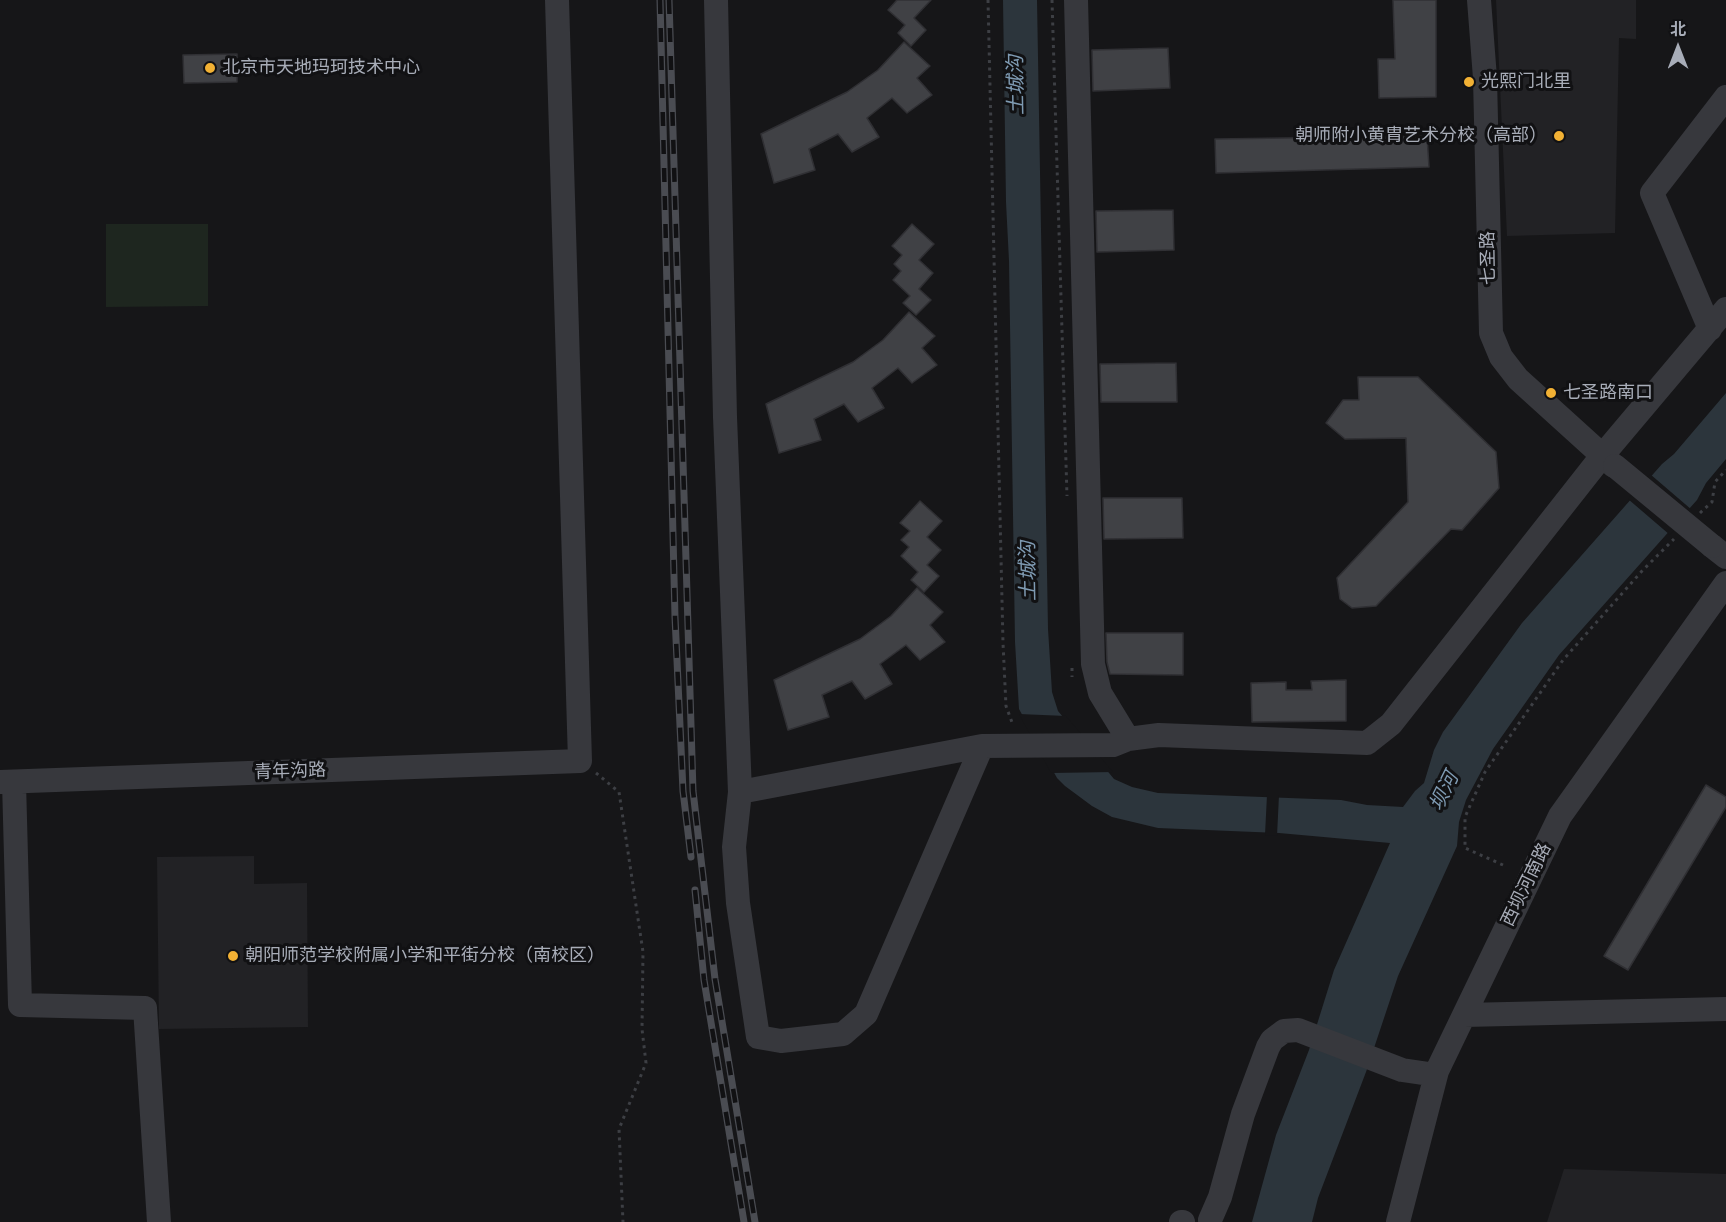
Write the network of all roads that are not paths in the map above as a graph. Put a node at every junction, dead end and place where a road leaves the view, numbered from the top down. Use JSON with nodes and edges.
{"nodes":[{"id":1,"x":557,"y":0,"type":"edge"},
{"id":2,"x":716,"y":0,"type":"edge"},
{"id":3,"x":1076,"y":0,"type":"edge"},
{"id":4,"x":1479,"y":0,"type":"edge"},
{"id":5,"x":1726,"y":97,"type":"edge"},
{"id":6,"x":1726,"y":309,"type":"edge"},
{"id":7,"x":1710,"y":329,"type":"junction"},
{"id":8,"x":1609,"y":461,"type":"junction"},
{"id":9,"x":1719,"y":552,"type":"edge"},
{"id":10,"x":1726,"y":583,"type":"edge"},
{"id":11,"x":1120,"y":742,"type":"junction"},
{"id":12,"x":982,"y":746,"type":"junction"},
{"id":13,"x":7,"y":782,"type":"edge"},
{"id":14,"x":740,"y":792,"type":"junction"},
{"id":15,"x":1726,"y":1009,"type":"edge"},
{"id":16,"x":1464,"y":1015,"type":"junction"},
{"id":17,"x":1436,"y":1075,"type":"junction"},
{"id":18,"x":1208,"y":1221,"type":"edge"},
{"id":19,"x":159,"y":1222,"type":"edge"},
{"id":20,"x":1398,"y":1222,"type":"edge"}],
"edges":[{"from":1,"to":13,"type":"street","name":"青年沟路"},
{"from":2,"to":14,"type":"street"},
{"from":3,"to":11,"type":"street"},
{"from":4,"to":8,"type":"street","name":"七圣路"},
{"from":5,"to":7,"type":"street"},
{"from":6,"to":7,"type":"street"},
{"from":7,"to":8,"type":"street"},
{"from":8,"to":9,"type":"street","name":"七圣路","bridge":true},
{"from":8,"to":11,"type":"street"},
{"from":10,"to":16,"type":"street","name":"西坝河南路"},
{"from":11,"to":12,"type":"street"},
{"from":12,"to":14,"type":"street"},
{"from":12,"to":14,"type":"street"},
{"from":13,"to":19,"type":"street"},
{"from":15,"to":16,"type":"street"},
{"from":16,"to":17,"type":"street","name":"西坝河南路"},
{"from":17,"to":18,"type":"street"},
{"from":17,"to":20,"type":"street","name":"西坝河南路"}]}
